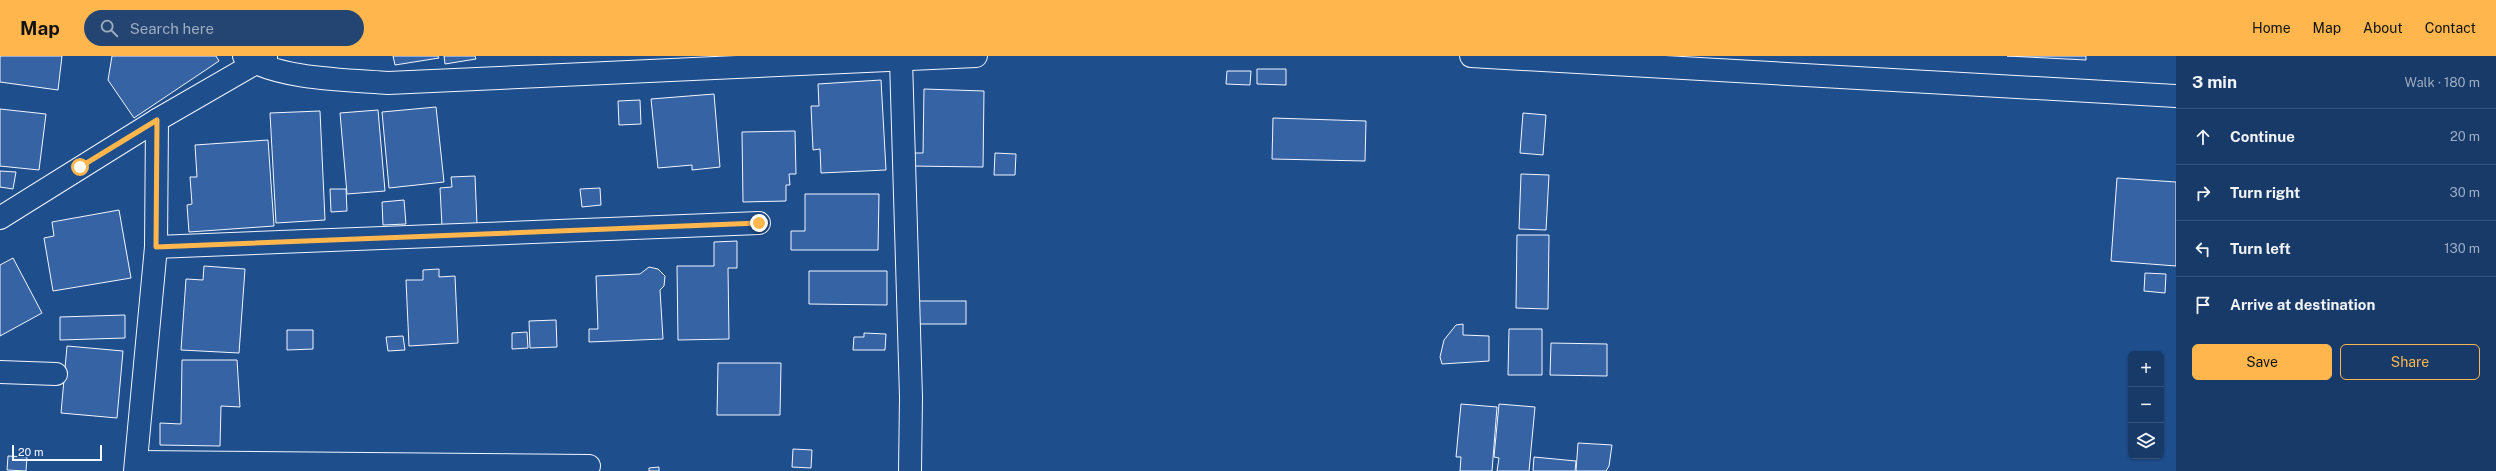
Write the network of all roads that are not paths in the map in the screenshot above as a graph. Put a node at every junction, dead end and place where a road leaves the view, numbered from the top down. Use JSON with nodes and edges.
{"nodes":[{"id":1,"x":976,"y":56,"type":"edge"},
{"id":2,"x":1471,"y":56,"type":"edge"},
{"id":3,"x":256,"y":59,"type":"edge"},
{"id":4,"x":902,"y":60,"type":"junction"},
{"id":5,"x":2176,"y":96,"type":"edge"},
{"id":6,"x":157,"y":120,"type":"junction"},
{"id":7,"x":0,"y":218,"type":"edge"},
{"id":8,"x":759,"y":223,"type":"dead end"},
{"id":9,"x":156,"y":247,"type":"junction"},
{"id":10,"x":0,"y":372,"type":"edge"},
{"id":11,"x":56,"y":374,"type":"dead end"},
{"id":12,"x":136,"y":466,"type":"edge"},
{"id":13,"x":589,"y":466,"type":"dead end"},
{"id":14,"x":476,"y":469,"type":"edge"},
{"id":15,"x":910,"y":471,"type":"edge"}],
"edges":[{"from":1,"to":4,"type":"street"},
{"from":2,"to":5,"type":"street"},
{"from":3,"to":4,"type":"street"},
{"from":3,"to":6,"type":"street"},
{"from":4,"to":15,"type":"street"},
{"from":6,"to":7,"type":"street"},
{"from":6,"to":9,"type":"street"},
{"from":8,"to":9,"type":"street"},
{"from":9,"to":12,"type":"street"},
{"from":10,"to":11,"type":"street"},
{"from":12,"to":14,"type":"street"},
{"from":13,"to":14,"type":"street"}]}
